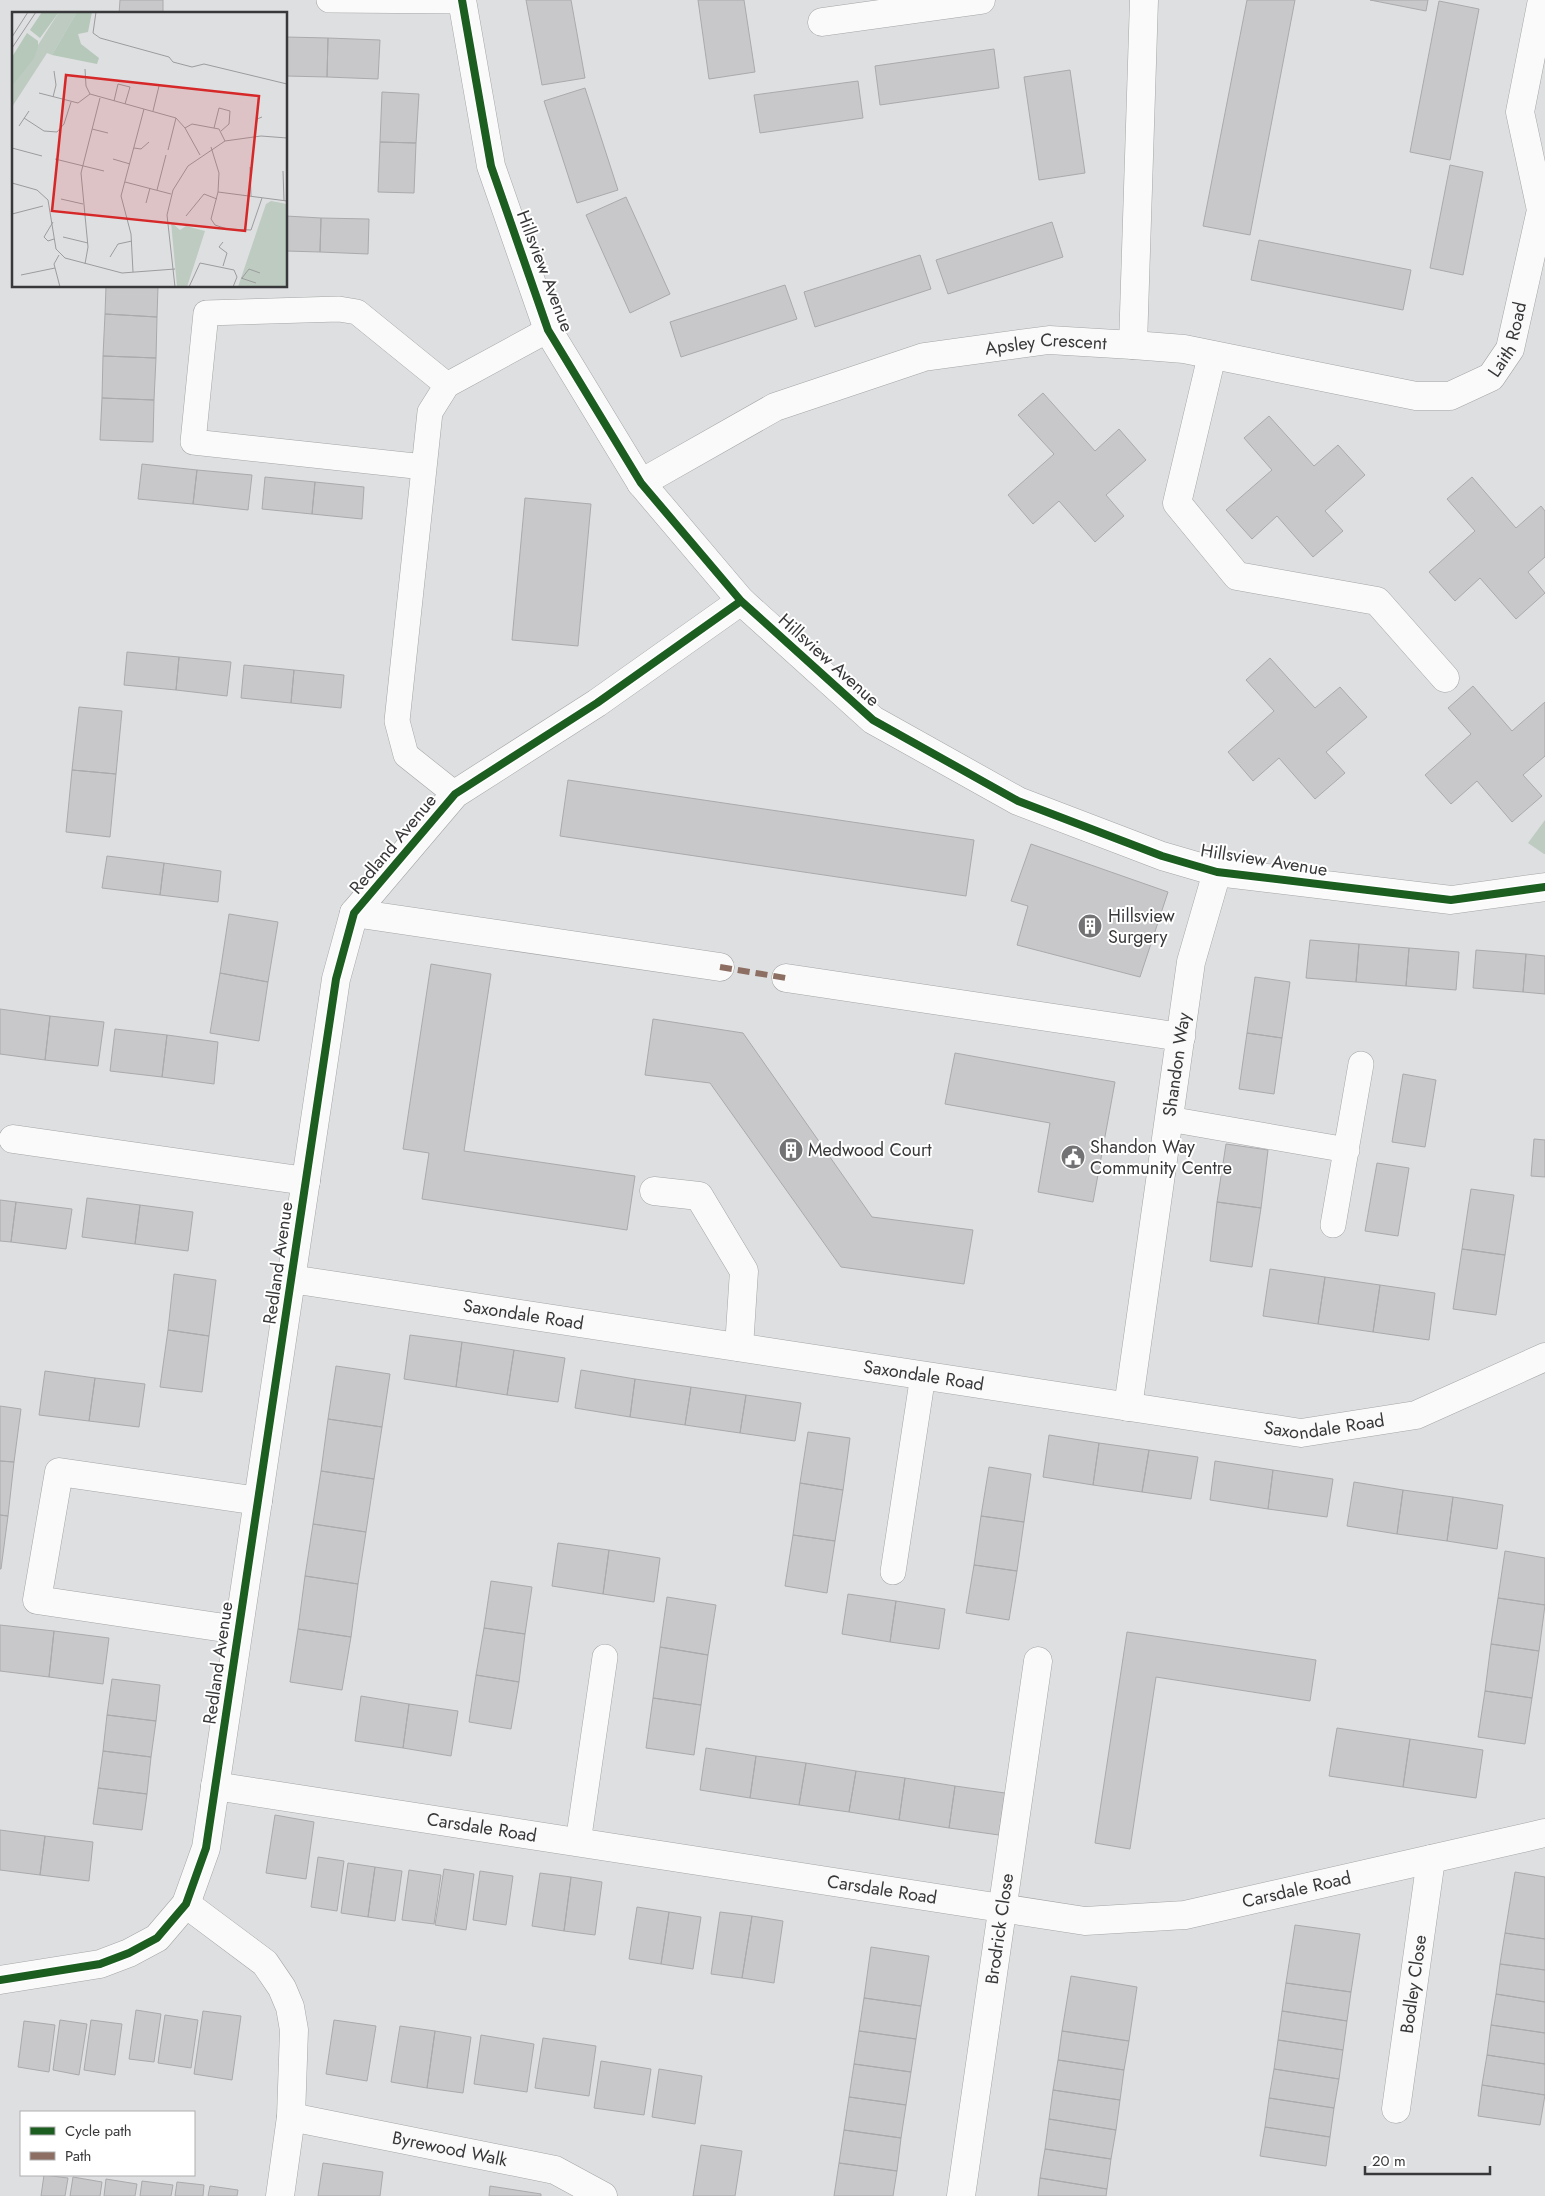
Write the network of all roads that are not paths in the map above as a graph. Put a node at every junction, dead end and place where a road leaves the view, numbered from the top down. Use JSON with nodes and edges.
{"nodes":[{"id":1,"x":329,"y":0,"type":"edge"},
{"id":2,"x":981,"y":0,"type":"edge"},
{"id":3,"x":1144,"y":0,"type":"edge"},
{"id":4,"x":1542,"y":0,"type":"edge"},
{"id":5,"x":462,"y":1,"type":"edge"},
{"id":6,"x":822,"y":22,"type":"dead end"},
{"id":7,"x":548,"y":330,"type":"junction"},
{"id":8,"x":1133,"y":346,"type":"junction"},
{"id":9,"x":1212,"y":355,"type":"junction"},
{"id":10,"x":447,"y":386,"type":"junction"},
{"id":11,"x":424,"y":467,"type":"junction"},
{"id":12,"x":641,"y":483,"type":"junction"},
{"id":13,"x":741,"y":601,"type":"junction"},
{"id":14,"x":1445,"y":678,"type":"dead end"},
{"id":15,"x":455,"y":794,"type":"junction"},
{"id":16,"x":1217,"y":872,"type":"junction"},
{"id":17,"x":1545,"y":887,"type":"edge"},
{"id":18,"x":354,"y":913,"type":"junction"},
{"id":19,"x":720,"y":967,"type":"dead end"},
{"id":20,"x":786,"y":978,"type":"dead end"},
{"id":21,"x":1180,"y":1037,"type":"junction"},
{"id":22,"x":1361,"y":1064,"type":"dead end"},
{"id":23,"x":1169,"y":1119,"type":"junction"},
{"id":24,"x":13,"y":1139,"type":"dead end"},
{"id":25,"x":1346,"y":1150,"type":"junction"},
{"id":26,"x":306,"y":1181,"type":"junction"},
{"id":27,"x":654,"y":1191,"type":"dead end"},
{"id":28,"x":1334,"y":1225,"type":"dead end"},
{"id":29,"x":291,"y":1278,"type":"junction"},
{"id":30,"x":740,"y":1347,"type":"junction"},
{"id":31,"x":1545,"y":1358,"type":"edge"},
{"id":32,"x":923,"y":1374,"type":"junction"},
{"id":33,"x":1128,"y":1407,"type":"junction"},
{"id":34,"x":258,"y":1501,"type":"junction"},
{"id":35,"x":893,"y":1572,"type":"dead end"},
{"id":36,"x":238,"y":1630,"type":"junction"},
{"id":37,"x":605,"y":1657,"type":"dead end"},
{"id":38,"x":1038,"y":1662,"type":"dead end"},
{"id":39,"x":215,"y":1786,"type":"junction"},
{"id":40,"x":1545,"y":1833,"type":"edge"},
{"id":41,"x":578,"y":1843,"type":"junction"},
{"id":42,"x":1432,"y":1859,"type":"junction"},
{"id":43,"x":186,"y":1904,"type":"junction"},
{"id":44,"x":1003,"y":1908,"type":"junction"},
{"id":45,"x":0,"y":1980,"type":"edge"},
{"id":46,"x":1396,"y":2109,"type":"dead end"},
{"id":47,"x":291,"y":2117,"type":"junction"},
{"id":48,"x":280,"y":2196,"type":"edge"},
{"id":49,"x":603,"y":2196,"type":"edge"},
{"id":50,"x":961,"y":2196,"type":"edge"}],
"edges":[{"from":1,"to":5,"type":"lane"},
{"from":2,"to":6,"type":"street"},
{"from":3,"to":8,"type":"street"},
{"from":4,"to":9,"type":"street","name":"Laith Road"},
{"from":5,"to":7,"type":"street","name":"Hillsview Avenue"},
{"from":7,"to":10,"type":"lane"},
{"from":7,"to":12,"type":"street","name":"Hillsview Avenue"},
{"from":8,"to":9,"type":"street","name":"Laith Road"},
{"from":8,"to":12,"type":"street","name":"Apsley Crescent"},
{"from":9,"to":14,"type":"street"},
{"from":10,"to":11,"type":"lane"},
{"from":10,"to":11,"type":"lane"},
{"from":11,"to":15,"type":"lane"},
{"from":12,"to":13,"type":"street","name":"Hillsview Avenue"},
{"from":13,"to":15,"type":"street","name":"Redland Avenue"},
{"from":13,"to":16,"type":"street","name":"Hillsview Avenue"},
{"from":15,"to":18,"type":"street","name":"Redland Avenue"},
{"from":16,"to":17,"type":"street","name":"Hillsview Avenue"},
{"from":16,"to":21,"type":"street","name":"Shandon Way"},
{"from":18,"to":19,"type":"street"},
{"from":18,"to":26,"type":"street","name":"Redland Avenue"},
{"from":20,"to":21,"type":"street"},
{"from":21,"to":23,"type":"street","name":"Shandon Way"},
{"from":22,"to":25,"type":"lane"},
{"from":23,"to":25,"type":"lane"},
{"from":23,"to":33,"type":"street","name":"Shandon Way"},
{"from":24,"to":26,"type":"street","name":"Redland Avenue"},
{"from":25,"to":28,"type":"lane"},
{"from":26,"to":29,"type":"street","name":"Redland Avenue"},
{"from":27,"to":30,"type":"street"},
{"from":29,"to":30,"type":"street","name":"Saxondale Road"},
{"from":29,"to":34,"type":"street","name":"Redland Avenue"},
{"from":30,"to":32,"type":"street","name":"Saxondale Road"},
{"from":31,"to":33,"type":"street","name":"Saxondale Road"},
{"from":32,"to":33,"type":"street","name":"Saxondale Road"},
{"from":32,"to":35,"type":"lane"},
{"from":34,"to":36,"type":"street","name":"Redland Avenue"},
{"from":34,"to":36,"type":"street","name":"Redland Avenue"},
{"from":36,"to":39,"type":"street","name":"Redland Avenue"},
{"from":37,"to":41,"type":"lane"},
{"from":38,"to":44,"type":"street","name":"Brodrick Close"},
{"from":39,"to":41,"type":"street","name":"Carsdale Road"},
{"from":39,"to":43,"type":"street","name":"Redland Avenue"},
{"from":40,"to":42,"type":"street","name":"Carsdale Road"},
{"from":41,"to":44,"type":"street","name":"Carsdale Road"},
{"from":42,"to":44,"type":"street","name":"Carsdale Road"},
{"from":42,"to":46,"type":"street","name":"Bodley Close"},
{"from":43,"to":45,"type":"street","name":"Redland Avenue"},
{"from":43,"to":47,"type":"street"},
{"from":44,"to":50,"type":"street","name":"Brodrick Close"},
{"from":47,"to":48,"type":"street"},
{"from":47,"to":49,"type":"street","name":"Byrewood Walk"}]}
